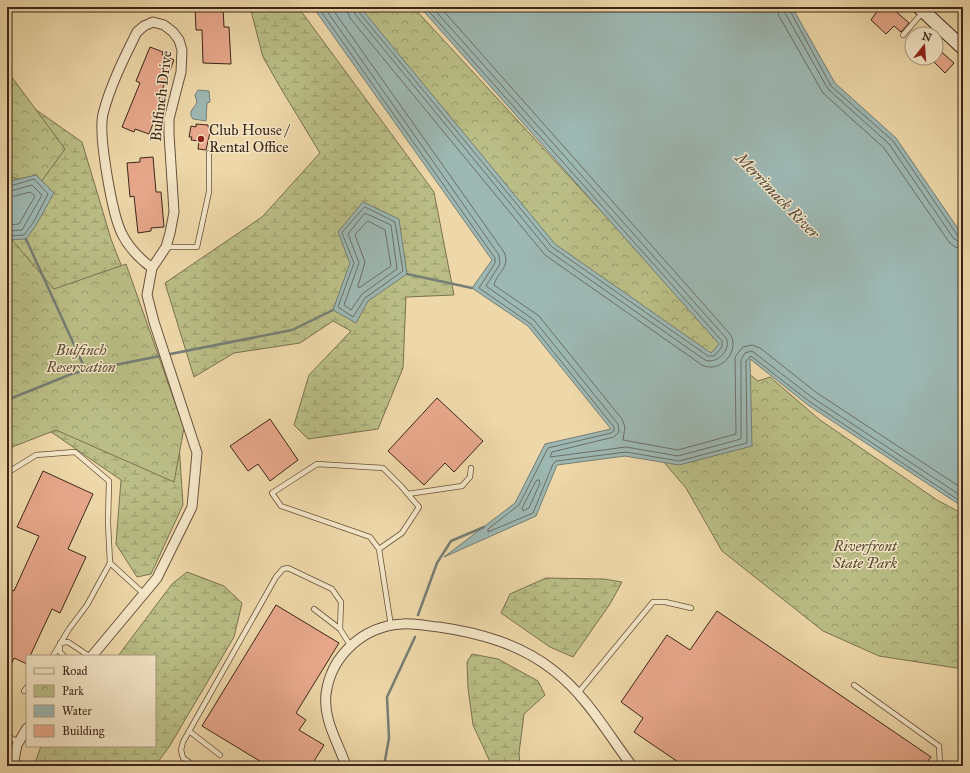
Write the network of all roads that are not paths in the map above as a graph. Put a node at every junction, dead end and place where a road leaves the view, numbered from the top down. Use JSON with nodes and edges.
{"nodes":[{"id":1,"x":921,"y":9,"type":"edge"},
{"id":2,"x":903,"y":35,"type":"dead end"},
{"id":3,"x":963,"y":48,"type":"edge"},
{"id":4,"x":209,"y":153,"type":"dead end"},
{"id":5,"x":166,"y":247,"type":"junction"},
{"id":6,"x":152,"y":268,"type":"junction"},
{"id":7,"x":471,"y":468,"type":"dead end"},
{"id":8,"x":7,"y":472,"type":"edge"},
{"id":9,"x":408,"y":494,"type":"junction"},
{"id":10,"x":379,"y":549,"type":"junction"},
{"id":11,"x":110,"y":562,"type":"junction"},
{"id":12,"x":144,"y":594,"type":"junction"},
{"id":13,"x":691,"y":608,"type":"dead end"},
{"id":14,"x":314,"y":610,"type":"dead end"},
{"id":15,"x":391,"y":626,"type":"junction"},
{"id":16,"x":340,"y":629,"type":"junction"},
{"id":17,"x":60,"y":643,"type":"junction"},
{"id":18,"x":350,"y":645,"type":"junction"},
{"id":19,"x":54,"y":655,"type":"edge"},
{"id":20,"x":63,"y":655,"type":"edge"},
{"id":21,"x":88,"y":655,"type":"edge"},
{"id":22,"x":91,"y":655,"type":"edge"},
{"id":23,"x":854,"y":685,"type":"dead end"},
{"id":24,"x":578,"y":693,"type":"junction"},
{"id":25,"x":26,"y":730,"type":"edge"},
{"id":26,"x":189,"y":731,"type":"junction"},
{"id":27,"x":7,"y":736,"type":"edge"},
{"id":28,"x":19,"y":742,"type":"junction"},
{"id":29,"x":220,"y":754,"type":"dead end"},
{"id":30,"x":13,"y":766,"type":"edge"},
{"id":31,"x":194,"y":766,"type":"edge"},
{"id":32,"x":346,"y":766,"type":"edge"},
{"id":33,"x":632,"y":766,"type":"edge"},
{"id":34,"x":940,"y":766,"type":"edge"}],
"edges":[{"from":1,"to":2,"type":"lane"},
{"from":1,"to":3,"type":"main road"},
{"from":4,"to":5,"type":"lane"},
{"from":5,"to":6,"type":"street","name":"Bulfinch Drive"},
{"from":5,"to":6,"type":"street","name":"Bulfinch Drive"},
{"from":6,"to":12,"type":"street","name":"Bulfinch Drive"},
{"from":7,"to":9,"type":"lane"},
{"from":8,"to":11,"type":"lane"},
{"from":9,"to":10,"type":"lane"},
{"from":9,"to":10,"type":"lane"},
{"from":10,"to":15,"type":"lane"},
{"from":11,"to":12,"type":"lane"},
{"from":11,"to":17,"type":"lane"},
{"from":12,"to":22,"type":"street","name":"Bulfinch Drive"},
{"from":13,"to":24,"type":"lane"},
{"from":14,"to":16,"type":"lane"},
{"from":15,"to":18,"type":"street"},
{"from":15,"to":24,"type":"street"},
{"from":16,"to":18,"type":"lane"},
{"from":16,"to":26,"type":"lane"},
{"from":17,"to":19,"type":"lane"},
{"from":17,"to":20,"type":"lane"},
{"from":17,"to":21,"type":"lane"},
{"from":18,"to":32,"type":"street"},
{"from":23,"to":34,"type":"lane"},
{"from":24,"to":33,"type":"street"},
{"from":25,"to":28,"type":"street"},
{"from":26,"to":29,"type":"lane"},
{"from":26,"to":31,"type":"lane"},
{"from":27,"to":28,"type":"lane"},
{"from":28,"to":30,"type":"street"}]}
